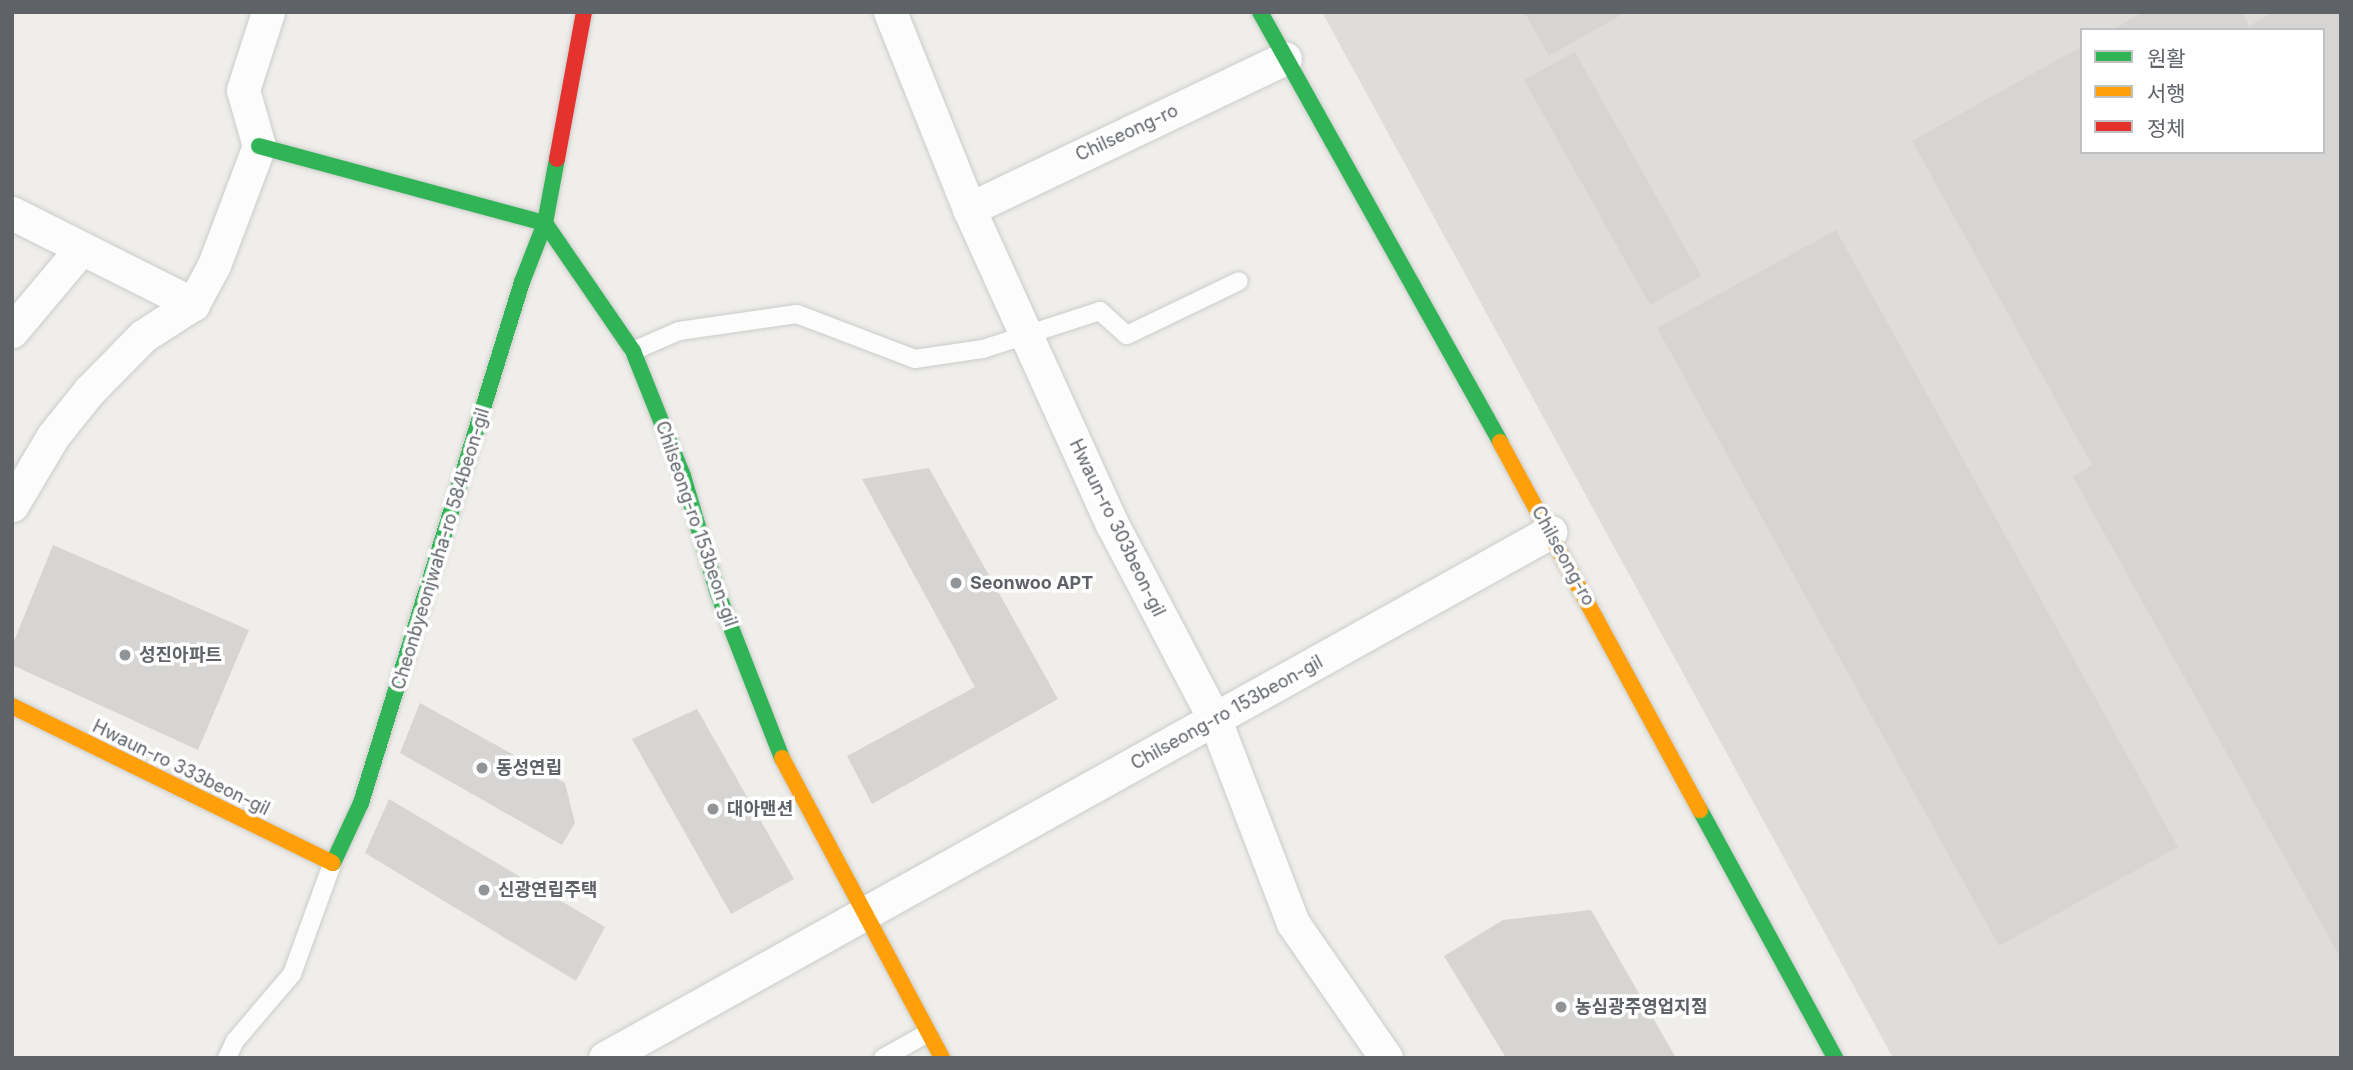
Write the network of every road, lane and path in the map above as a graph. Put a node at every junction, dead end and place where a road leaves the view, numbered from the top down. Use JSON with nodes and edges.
{"nodes":[{"id":1,"x":268,"y":12,"type":"edge"},
{"id":2,"x":584,"y":12,"type":"edge"},
{"id":3,"x":890,"y":12,"type":"edge"},
{"id":4,"x":1260,"y":12,"type":"edge"},
{"id":5,"x":1285,"y":58,"type":"junction"},
{"id":6,"x":259,"y":146,"type":"junction"},
{"id":7,"x":969,"y":209,"type":"junction"},
{"id":8,"x":12,"y":213,"type":"edge"},
{"id":9,"x":545,"y":223,"type":"junction"},
{"id":10,"x":80,"y":250,"type":"junction"},
{"id":11,"x":1239,"y":281,"type":"dead end"},
{"id":12,"x":192,"y":304,"type":"junction"},
{"id":13,"x":12,"y":331,"type":"edge"},
{"id":14,"x":1025,"y":334,"type":"junction"},
{"id":15,"x":633,"y":351,"type":"junction"},
{"id":16,"x":12,"y":505,"type":"edge"},
{"id":17,"x":1550,"y":532,"type":"junction"},
{"id":18,"x":12,"y":706,"type":"edge"},
{"id":19,"x":1215,"y":720,"type":"junction"},
{"id":20,"x":332,"y":864,"type":"junction"},
{"id":21,"x":867,"y":912,"type":"junction"},
{"id":22,"x":928,"y":1033,"type":"junction"},
{"id":23,"x":619,"y":1054,"type":"edge"},
{"id":24,"x":227,"y":1058,"type":"edge"},
{"id":25,"x":883,"y":1058,"type":"edge"},
{"id":26,"x":942,"y":1058,"type":"edge"},
{"id":27,"x":1386,"y":1058,"type":"edge"},
{"id":28,"x":1835,"y":1058,"type":"edge"}],
"edges":[{"from":1,"to":6,"type":"street"},
{"from":2,"to":9,"type":"street","name":"Cheonbyeonjwaha-ro 584beon-gil"},
{"from":3,"to":7,"type":"street","name":"Hwaun-ro 303beon-gil"},
{"from":4,"to":5,"type":"street","name":"Chilseong-ro"},
{"from":5,"to":7,"type":"street","name":"Chilseong-ro"},
{"from":5,"to":17,"type":"street","name":"Chilseong-ro"},
{"from":6,"to":9,"type":"street"},
{"from":6,"to":12,"type":"street"},
{"from":7,"to":14,"type":"street","name":"Hwaun-ro 303beon-gil"},
{"from":8,"to":10,"type":"street"},
{"from":9,"to":15,"type":"street","name":"Chilseong-ro 153beon-gil"},
{"from":9,"to":20,"type":"street","name":"Cheonbyeonjwaha-ro 584beon-gil"},
{"from":10,"to":12,"type":"street"},
{"from":10,"to":13,"type":"street"},
{"from":11,"to":14,"type":"lane"},
{"from":12,"to":16,"type":"street"},
{"from":14,"to":15,"type":"lane"},
{"from":14,"to":19,"type":"street","name":"Hwaun-ro 303beon-gil"},
{"from":15,"to":21,"type":"street","name":"Chilseong-ro 153beon-gil"},
{"from":17,"to":19,"type":"street","name":"Chilseong-ro 153beon-gil"},
{"from":17,"to":28,"type":"street","name":"Chilseong-ro"},
{"from":18,"to":20,"type":"street","name":"Hwaun-ro 333beon-gil"},
{"from":19,"to":21,"type":"street","name":"Chilseong-ro 153beon-gil"},
{"from":19,"to":27,"type":"street","name":"Hwaun-ro 303beon-gil"},
{"from":20,"to":24,"type":"lane","name":"Cheonbyeonjwaha-ro 584beon-gil"},
{"from":21,"to":22,"type":"street","name":"Chilseong-ro 153beon-gil"},
{"from":21,"to":23,"type":"street","name":"Chilseong-ro 153beon-gil"},
{"from":22,"to":25,"type":"lane"},
{"from":22,"to":26,"type":"street","name":"Chilseong-ro 153beon-gil"}]}
